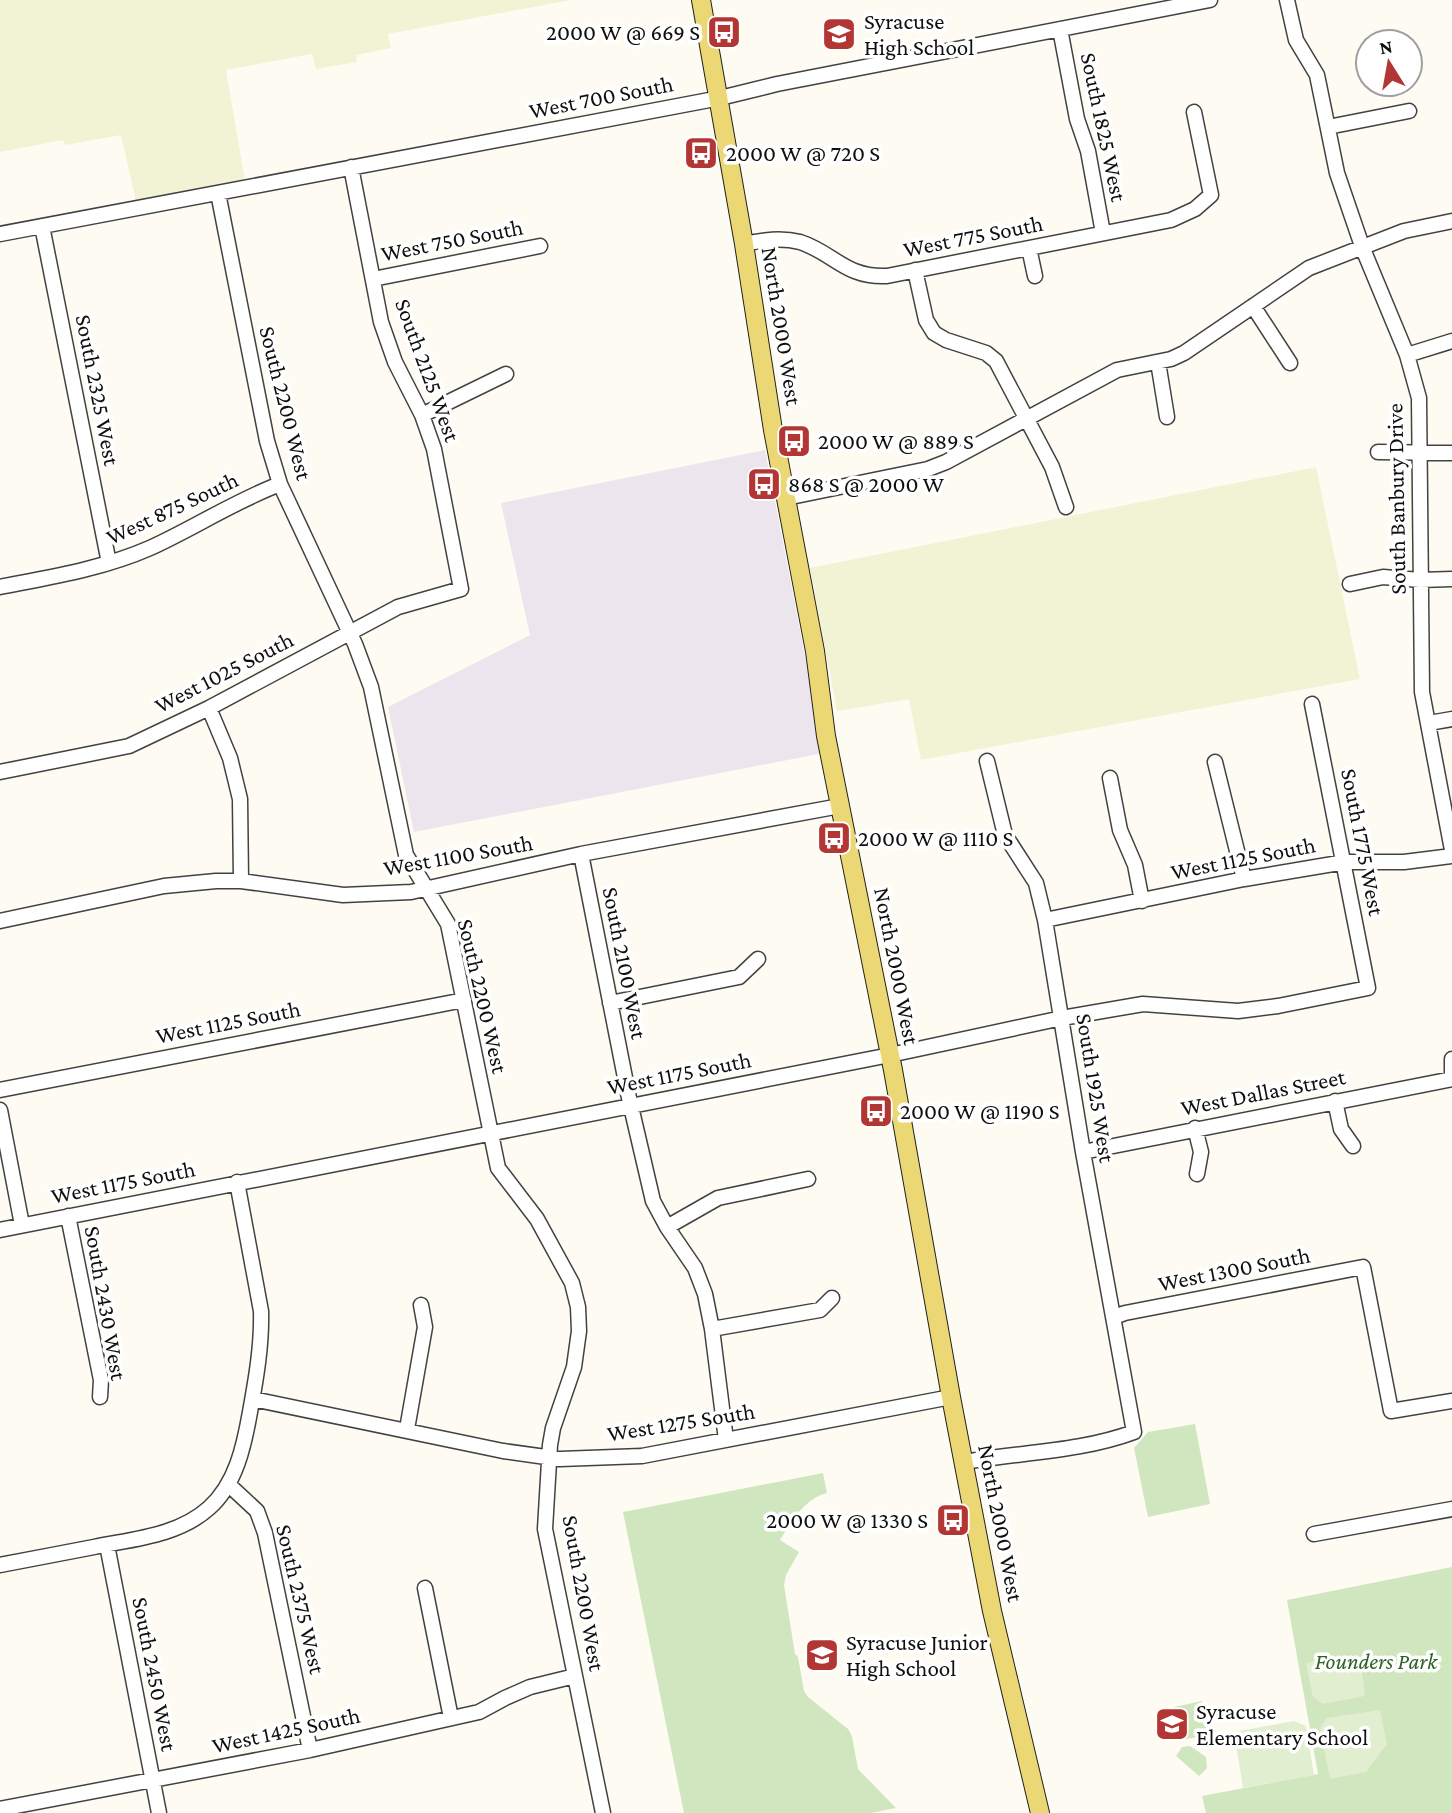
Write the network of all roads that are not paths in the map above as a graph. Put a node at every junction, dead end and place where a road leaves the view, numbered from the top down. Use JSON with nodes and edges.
{"nodes":[{"id":1,"x":701,"y":0,"type":"edge"},
{"id":2,"x":1210,"y":0,"type":"edge"},
{"id":3,"x":1287,"y":0,"type":"edge"},
{"id":4,"x":1060,"y":29,"type":"junction"},
{"id":5,"x":720,"y":98,"type":"junction"},
{"id":6,"x":1409,"y":111,"type":"dead end"},
{"id":7,"x":1194,"y":112,"type":"dead end"},
{"id":8,"x":1328,"y":127,"type":"junction"},
{"id":9,"x":351,"y":167,"type":"junction"},
{"id":10,"x":218,"y":193,"type":"junction"},
{"id":11,"x":1452,"y":221,"type":"edge"},
{"id":12,"x":42,"y":226,"type":"junction"},
{"id":13,"x":1103,"y":233,"type":"junction"},
{"id":14,"x":0,"y":234,"type":"edge"},
{"id":15,"x":744,"y":244,"type":"junction"},
{"id":16,"x":540,"y":246,"type":"dead end"},
{"id":17,"x":1029,"y":248,"type":"junction"},
{"id":18,"x":1363,"y":248,"type":"junction"},
{"id":19,"x":915,"y":270,"type":"junction"},
{"id":20,"x":1035,"y":276,"type":"dead end"},
{"id":21,"x":373,"y":279,"type":"junction"},
{"id":22,"x":1253,"y":306,"type":"junction"},
{"id":23,"x":1452,"y":341,"type":"edge"},
{"id":24,"x":1407,"y":355,"type":"junction"},
{"id":25,"x":1158,"y":362,"type":"junction"},
{"id":26,"x":1290,"y":363,"type":"dead end"},
{"id":27,"x":506,"y":374,"type":"dead end"},
{"id":28,"x":422,"y":415,"type":"junction"},
{"id":29,"x":1167,"y":416,"type":"dead end"},
{"id":30,"x":1027,"y":419,"type":"junction"},
{"id":31,"x":1378,"y":452,"type":"dead end"},
{"id":32,"x":1418,"y":452,"type":"junction"},
{"id":33,"x":1452,"y":453,"type":"edge"},
{"id":34,"x":280,"y":484,"type":"junction"},
{"id":35,"x":786,"y":498,"type":"junction"},
{"id":36,"x":1066,"y":507,"type":"dead end"},
{"id":37,"x":109,"y":563,"type":"junction"},
{"id":38,"x":1452,"y":579,"type":"edge"},
{"id":39,"x":1420,"y":580,"type":"junction"},
{"id":40,"x":1350,"y":584,"type":"dead end"},
{"id":41,"x":0,"y":587,"type":"edge"},
{"id":42,"x":461,"y":589,"type":"joint"},
{"id":43,"x":350,"y":632,"type":"junction"},
{"id":44,"x":1312,"y":704,"type":"dead end"},
{"id":45,"x":209,"y":708,"type":"junction"},
{"id":46,"x":1452,"y":719,"type":"edge"},
{"id":47,"x":1429,"y":723,"type":"junction"},
{"id":48,"x":987,"y":761,"type":"dead end"},
{"id":49,"x":1215,"y":762,"type":"dead end"},
{"id":50,"x":0,"y":772,"type":"edge"},
{"id":51,"x":1110,"y":778,"type":"dead end"},
{"id":52,"x":840,"y":806,"type":"junction"},
{"id":53,"x":1452,"y":850,"type":"edge"},
{"id":54,"x":581,"y":854,"type":"junction"},
{"id":55,"x":1452,"y":856,"type":"edge"},
{"id":56,"x":1345,"y":862,"type":"junction"},
{"id":57,"x":1244,"y":879,"type":"junction"},
{"id":58,"x":241,"y":881,"type":"junction"},
{"id":59,"x":425,"y":889,"type":"junction"},
{"id":60,"x":1142,"y":901,"type":"junction"},
{"id":61,"x":1045,"y":920,"type":"junction"},
{"id":62,"x":0,"y":921,"type":"edge"},
{"id":63,"x":758,"y":959,"type":"dead end"},
{"id":64,"x":1368,"y":988,"type":"joint"},
{"id":65,"x":464,"y":1000,"type":"junction"},
{"id":66,"x":610,"y":1003,"type":"junction"},
{"id":67,"x":1062,"y":1018,"type":"junction"},
{"id":68,"x":890,"y":1055,"type":"junction"},
{"id":69,"x":1452,"y":1059,"type":"edge"},
{"id":70,"x":1452,"y":1073,"type":"edge"},
{"id":71,"x":1452,"y":1079,"type":"edge"},
{"id":72,"x":0,"y":1090,"type":"edge"},
{"id":73,"x":1335,"y":1101,"type":"junction"},
{"id":74,"x":631,"y":1105,"type":"junction"},
{"id":75,"x":0,"y":1110,"type":"edge"},
{"id":76,"x":1195,"y":1128,"type":"junction"},
{"id":77,"x":490,"y":1134,"type":"junction"},
{"id":78,"x":1353,"y":1146,"type":"dead end"},
{"id":79,"x":1083,"y":1152,"type":"junction"},
{"id":80,"x":1197,"y":1174,"type":"dead end"},
{"id":81,"x":808,"y":1178,"type":"dead end"},
{"id":82,"x":237,"y":1182,"type":"junction"},
{"id":83,"x":68,"y":1216,"type":"junction"},
{"id":84,"x":22,"y":1226,"type":"junction"},
{"id":85,"x":667,"y":1227,"type":"junction"},
{"id":86,"x":0,"y":1230,"type":"edge"},
{"id":87,"x":832,"y":1298,"type":"dead end"},
{"id":88,"x":421,"y":1305,"type":"dead end"},
{"id":89,"x":1114,"y":1317,"type":"junction"},
{"id":90,"x":712,"y":1329,"type":"junction"},
{"id":91,"x":100,"y":1397,"type":"dead end"},
{"id":92,"x":951,"y":1397,"type":"junction"},
{"id":93,"x":253,"y":1399,"type":"junction"},
{"id":94,"x":1452,"y":1401,"type":"edge"},
{"id":95,"x":407,"y":1429,"type":"junction"},
{"id":96,"x":726,"y":1440,"type":"junction"},
{"id":97,"x":548,"y":1457,"type":"junction"},
{"id":98,"x":965,"y":1462,"type":"junction"},
{"id":99,"x":229,"y":1484,"type":"junction"},
{"id":100,"x":1452,"y":1509,"type":"edge"},
{"id":101,"x":1314,"y":1534,"type":"dead end"},
{"id":102,"x":107,"y":1545,"type":"junction"},
{"id":103,"x":0,"y":1565,"type":"edge"},
{"id":104,"x":425,"y":1588,"type":"dead end"},
{"id":105,"x":575,"y":1676,"type":"junction"},
{"id":106,"x":451,"y":1718,"type":"junction"},
{"id":107,"x":310,"y":1750,"type":"junction"},
{"id":108,"x":153,"y":1780,"type":"junction"},
{"id":109,"x":0,"y":1809,"type":"edge"},
{"id":110,"x":159,"y":1813,"type":"edge"},
{"id":111,"x":603,"y":1813,"type":"edge"},
{"id":112,"x":1040,"y":1813,"type":"edge"}],
"edges":[{"from":1,"to":5,"type":"main road","name":"North 2000 West"},
{"from":2,"to":4,"type":"street","name":"West 700 South"},
{"from":3,"to":8,"type":"street","name":"South Banbury Drive"},
{"from":4,"to":5,"type":"street","name":"West 700 South"},
{"from":4,"to":13,"type":"street","name":"South 1825 West"},
{"from":5,"to":9,"type":"street","name":"West 700 South"},
{"from":5,"to":15,"type":"main road","name":"North 2000 West"},
{"from":6,"to":8,"type":"street"},
{"from":7,"to":13,"type":"street","name":"West 775 South"},
{"from":8,"to":18,"type":"street","name":"South Banbury Drive"},
{"from":9,"to":10,"type":"street","name":"West 700 South"},
{"from":9,"to":21,"type":"street","name":"South 2125 West"},
{"from":10,"to":12,"type":"street","name":"West 700 South"},
{"from":10,"to":34,"type":"street","name":"South 2200 West"},
{"from":11,"to":18,"type":"street"},
{"from":12,"to":14,"type":"street","name":"West 700 South"},
{"from":12,"to":37,"type":"street","name":"South 2325 West"},
{"from":13,"to":17,"type":"street","name":"West 775 South"},
{"from":15,"to":19,"type":"street","name":"West 775 South"},
{"from":15,"to":35,"type":"main road","name":"North 2000 West"},
{"from":16,"to":21,"type":"street","name":"West 750 South"},
{"from":17,"to":19,"type":"street","name":"West 775 South"},
{"from":17,"to":20,"type":"street"},
{"from":18,"to":22,"type":"street"},
{"from":18,"to":24,"type":"street","name":"South Banbury Drive"},
{"from":19,"to":30,"type":"street"},
{"from":21,"to":28,"type":"street","name":"South 2125 West"},
{"from":22,"to":25,"type":"street"},
{"from":22,"to":26,"type":"street"},
{"from":23,"to":24,"type":"street"},
{"from":24,"to":32,"type":"street","name":"South Banbury Drive"},
{"from":25,"to":29,"type":"street"},
{"from":25,"to":30,"type":"street"},
{"from":27,"to":28,"type":"street"},
{"from":28,"to":42,"type":"street","name":"South 2125 West"},
{"from":30,"to":35,"type":"street"},
{"from":30,"to":36,"type":"street"},
{"from":31,"to":32,"type":"street"},
{"from":32,"to":33,"type":"street"},
{"from":32,"to":39,"type":"street","name":"South Banbury Drive"},
{"from":34,"to":37,"type":"street","name":"West 875 South"},
{"from":34,"to":43,"type":"street","name":"South 2200 West"},
{"from":35,"to":52,"type":"main road","name":"North 2000 West"},
{"from":37,"to":41,"type":"street","name":"West 875 South"},
{"from":38,"to":39,"type":"street"},
{"from":39,"to":40,"type":"street"},
{"from":39,"to":47,"type":"street","name":"South Banbury Drive"},
{"from":42,"to":43,"type":"street","name":"West 1025 South"},
{"from":43,"to":45,"type":"street","name":"West 1025 South"},
{"from":43,"to":59,"type":"street","name":"South 2200 West"},
{"from":44,"to":56,"type":"street","name":"South 1775 West"},
{"from":45,"to":50,"type":"street","name":"West 1025 South"},
{"from":45,"to":58,"type":"street"},
{"from":46,"to":47,"type":"street"},
{"from":47,"to":53,"type":"street","name":"South Banbury Drive"},
{"from":48,"to":61,"type":"street","name":"South 1925 West"},
{"from":49,"to":57,"type":"street"},
{"from":51,"to":60,"type":"street"},
{"from":52,"to":54,"type":"street","name":"West 1100 South"},
{"from":52,"to":68,"type":"main road","name":"North 2000 West"},
{"from":54,"to":59,"type":"street","name":"West 1100 South"},
{"from":54,"to":66,"type":"street","name":"South 2100 West"},
{"from":55,"to":56,"type":"street","name":"West 1125 South"},
{"from":56,"to":57,"type":"street","name":"West 1125 South"},
{"from":56,"to":64,"type":"street","name":"South 1775 West"},
{"from":57,"to":60,"type":"street","name":"West 1125 South"},
{"from":58,"to":59,"type":"street","name":"West 1100 South"},
{"from":58,"to":62,"type":"street","name":"West 1100 South"},
{"from":59,"to":65,"type":"street","name":"South 2200 West"},
{"from":60,"to":61,"type":"street","name":"West 1125 South"},
{"from":61,"to":67,"type":"street","name":"South 1925 West"},
{"from":63,"to":66,"type":"street"},
{"from":64,"to":67,"type":"street","name":"West 1175 South"},
{"from":65,"to":72,"type":"street","name":"West 1125 South"},
{"from":65,"to":77,"type":"street","name":"South 2200 West"},
{"from":66,"to":74,"type":"street","name":"South 2100 West"},
{"from":67,"to":68,"type":"street","name":"West 1175 South"},
{"from":67,"to":79,"type":"street","name":"South 1925 West"},
{"from":68,"to":74,"type":"street","name":"West 1175 South"},
{"from":68,"to":92,"type":"main road","name":"North 2000 West"},
{"from":69,"to":70,"type":"street"},
{"from":71,"to":73,"type":"street","name":"West Dallas Street"},
{"from":73,"to":76,"type":"street","name":"West Dallas Street"},
{"from":73,"to":78,"type":"street"},
{"from":74,"to":77,"type":"street","name":"West 1175 South"},
{"from":74,"to":85,"type":"street","name":"South 2100 West"},
{"from":75,"to":84,"type":"street"},
{"from":76,"to":79,"type":"street","name":"West Dallas Street"},
{"from":76,"to":80,"type":"street"},
{"from":77,"to":82,"type":"street","name":"West 1175 South"},
{"from":77,"to":97,"type":"street","name":"South 2200 West"},
{"from":79,"to":89,"type":"street","name":"South 1925 West"},
{"from":81,"to":85,"type":"street"},
{"from":82,"to":83,"type":"street","name":"West 1175 South"},
{"from":82,"to":93,"type":"street"},
{"from":83,"to":84,"type":"street","name":"West 1175 South"},
{"from":83,"to":91,"type":"street","name":"South 2430 West"},
{"from":84,"to":86,"type":"street","name":"West 1175 South"},
{"from":85,"to":90,"type":"street","name":"South 2100 West"},
{"from":87,"to":90,"type":"street"},
{"from":88,"to":95,"type":"street"},
{"from":89,"to":94,"type":"street","name":"West 1300 South"},
{"from":89,"to":98,"type":"street","name":"South 1925 West"},
{"from":90,"to":96,"type":"street","name":"South 2100 West"},
{"from":92,"to":96,"type":"street","name":"West 1275 South"},
{"from":92,"to":98,"type":"main road","name":"North 2000 West"},
{"from":93,"to":95,"type":"street","name":"West 1275 South"},
{"from":93,"to":99,"type":"street"},
{"from":95,"to":97,"type":"street","name":"West 1275 South"},
{"from":96,"to":97,"type":"street","name":"West 1275 South"},
{"from":97,"to":105,"type":"street","name":"South 2200 West"},
{"from":98,"to":112,"type":"main road","name":"North 2000 West"},
{"from":99,"to":102,"type":"street"},
{"from":99,"to":107,"type":"street","name":"South 2375 West"},
{"from":100,"to":101,"type":"street"},
{"from":102,"to":103,"type":"street"},
{"from":102,"to":108,"type":"street","name":"South 2450 West"},
{"from":104,"to":106,"type":"street"},
{"from":105,"to":106,"type":"street","name":"West 1425 South"},
{"from":105,"to":111,"type":"street","name":"South 2200 West"},
{"from":106,"to":107,"type":"street","name":"West 1425 South"},
{"from":107,"to":108,"type":"street","name":"West 1425 South"},
{"from":108,"to":109,"type":"street","name":"West 1425 South"},
{"from":108,"to":110,"type":"street","name":"South 2450 West"}]}
